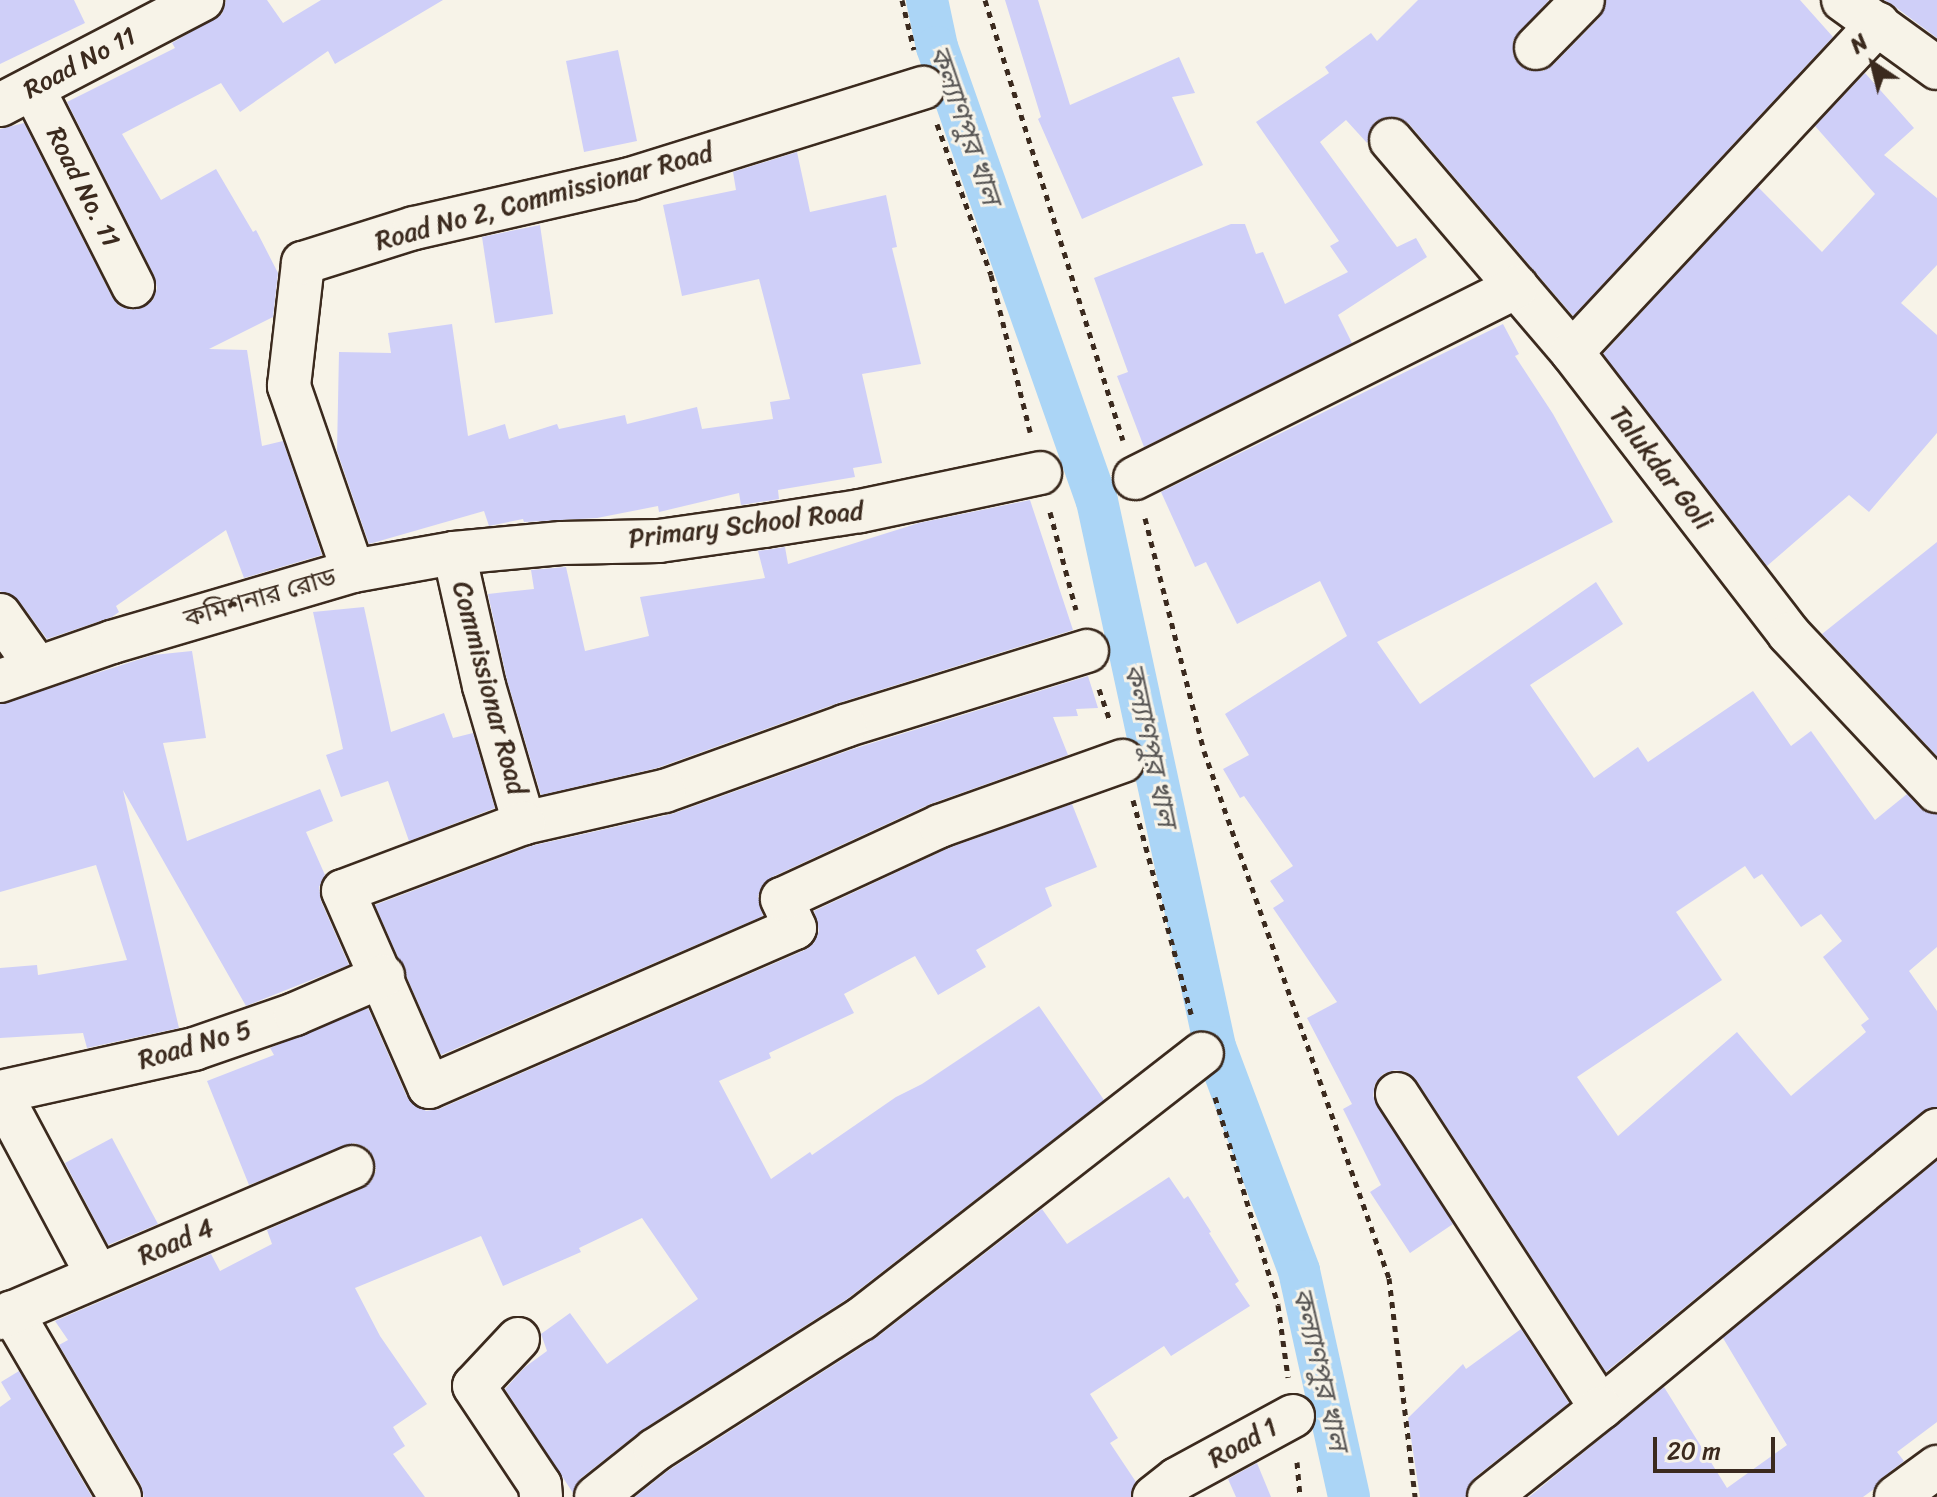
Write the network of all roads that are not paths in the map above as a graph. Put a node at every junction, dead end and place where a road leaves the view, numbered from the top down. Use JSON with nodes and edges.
{"nodes":[{"id":1,"x":202,"y":0,"type":"edge"},
{"id":2,"x":1583,"y":0,"type":"edge"},
{"id":3,"x":1843,"y":0,"type":"edge"},
{"id":4,"x":1878,"y":24,"type":"junction"},
{"id":5,"x":1536,"y":48,"type":"dead end"},
{"id":6,"x":1937,"y":68,"type":"edge"},
{"id":7,"x":923,"y":88,"type":"dead end"},
{"id":8,"x":16,"y":96,"type":"edge"},
{"id":9,"x":1391,"y":140,"type":"dead end"},
{"id":10,"x":303,"y":263,"type":"joint"},
{"id":11,"x":133,"y":286,"type":"dead end"},
{"id":12,"x":1517,"y":287,"type":"junction"},
{"id":13,"x":1572,"y":352,"type":"junction"},
{"id":14,"x":1040,"y":473,"type":"dead end"},
{"id":15,"x":1135,"y":478,"type":"road end"},
{"id":16,"x":454,"y":553,"type":"junction"},
{"id":17,"x":353,"y":571,"type":"junction"},
{"id":18,"x":0,"y":615,"type":"edge"},
{"id":19,"x":1087,"y":651,"type":"dead end"},
{"id":20,"x":18,"y":673,"type":"edge"},
{"id":21,"x":1123,"y":761,"type":"dead end"},
{"id":22,"x":1937,"y":791,"type":"edge"},
{"id":23,"x":524,"y":823,"type":"junction"},
{"id":24,"x":383,"y":976,"type":"junction"},
{"id":25,"x":1202,"y":1054,"type":"dead end"},
{"id":26,"x":0,"y":1093,"type":"edge"},
{"id":27,"x":1397,"y":1094,"type":"dead end"},
{"id":28,"x":1937,"y":1130,"type":"edge"},
{"id":29,"x":352,"y":1167,"type":"dead end"},
{"id":30,"x":97,"y":1275,"type":"junction"},
{"id":31,"x":6,"y":1315,"type":"edge"},
{"id":32,"x":518,"y":1339,"type":"dead end"},
{"id":33,"x":1601,"y":1408,"type":"junction"},
{"id":34,"x":1293,"y":1416,"type":"dead end"},
{"id":35,"x":1937,"y":1467,"type":"edge"},
{"id":36,"x":119,"y":1496,"type":"edge"},
{"id":37,"x":541,"y":1497,"type":"edge"},
{"id":38,"x":596,"y":1497,"type":"edge"},
{"id":39,"x":1154,"y":1497,"type":"edge"},
{"id":40,"x":1489,"y":1497,"type":"edge"},
{"id":41,"x":1896,"y":1497,"type":"edge"}],
"edges":[{"from":1,"to":8,"type":"street","name":"Road No 11"},
{"from":2,"to":5,"type":"street"},
{"from":3,"to":4,"type":"street"},
{"from":4,"to":6,"type":"street"},
{"from":4,"to":13,"type":"street"},
{"from":7,"to":10,"type":"street","name":"Road No 2, Commissionar Road"},
{"from":8,"to":11,"type":"street","name":"Road No. 11"},
{"from":9,"to":12,"type":"street","name":"Talukdar Goli"},
{"from":10,"to":17,"type":"street","name":"কমিশনার রোড"},
{"from":12,"to":13,"type":"street","name":"Talukdar Goli"},
{"from":12,"to":15,"type":"street"},
{"from":13,"to":22,"type":"street","name":"Talukdar Goli"},
{"from":14,"to":16,"type":"street","name":"Primary School Road"},
{"from":16,"to":17,"type":"street","name":"Primary School Road"},
{"from":16,"to":23,"type":"street","name":"Commissionar Road"},
{"from":17,"to":20,"type":"street","name":"কমিশনার রোড"},
{"from":18,"to":20,"type":"street"},
{"from":19,"to":23,"type":"street"},
{"from":21,"to":24,"type":"street"},
{"from":23,"to":24,"type":"street"},
{"from":24,"to":26,"type":"street","name":"Road No 5"},
{"from":25,"to":38,"type":"street"},
{"from":26,"to":30,"type":"street","name":"Road No 5"},
{"from":27,"to":33,"type":"street"},
{"from":28,"to":33,"type":"street"},
{"from":29,"to":30,"type":"street","name":"Road 4"},
{"from":30,"to":31,"type":"street","name":"Road 4"},
{"from":31,"to":36,"type":"street"},
{"from":32,"to":37,"type":"street"},
{"from":33,"to":40,"type":"street"},
{"from":34,"to":39,"type":"street","name":"Road 1"},
{"from":35,"to":41,"type":"street"}]}
